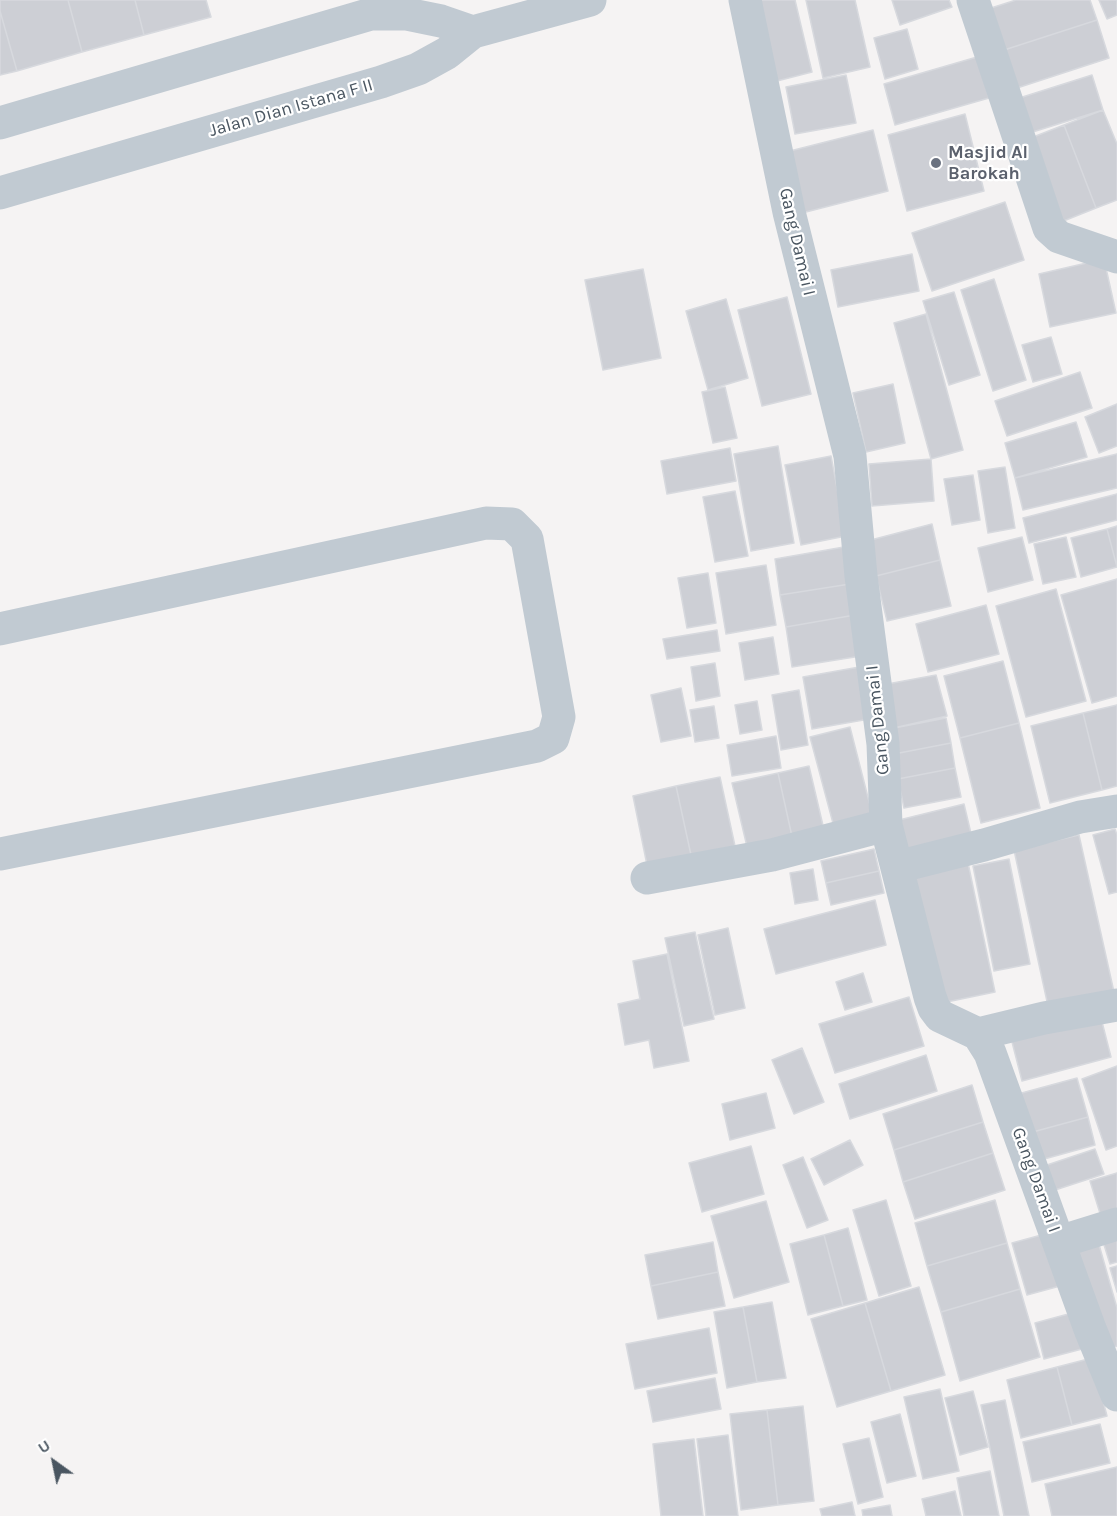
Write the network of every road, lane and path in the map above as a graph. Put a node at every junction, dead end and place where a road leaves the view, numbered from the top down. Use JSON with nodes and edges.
{"nodes":[{"id":1,"x":590,"y":0,"type":"edge"},
{"id":2,"x":746,"y":0,"type":"edge"},
{"id":3,"x":973,"y":0,"type":"edge"},
{"id":4,"x":370,"y":7,"type":"edge"},
{"id":5,"x":473,"y":32,"type":"junction"},
{"id":6,"x":0,"y":123,"type":"edge"},
{"id":7,"x":0,"y":193,"type":"edge"},
{"id":8,"x":1117,"y":257,"type":"edge"},
{"id":9,"x":0,"y":629,"type":"edge"},
{"id":10,"x":1117,"y":811,"type":"edge"},
{"id":11,"x":886,"y":825,"type":"junction"},
{"id":12,"x":0,"y":854,"type":"edge"},
{"id":13,"x":897,"y":867,"type":"junction"},
{"id":14,"x":647,"y":879,"type":"dead end"},
{"id":15,"x":1117,"y":1005,"type":"edge"},
{"id":16,"x":978,"y":1034,"type":"junction"},
{"id":17,"x":1117,"y":1224,"type":"edge"},
{"id":18,"x":1059,"y":1242,"type":"junction"},
{"id":19,"x":1117,"y":1395,"type":"edge"}],
"edges":[{"from":1,"to":5,"type":"street"},
{"from":2,"to":11,"type":"street","name":"Gang Damai I"},
{"from":3,"to":8,"type":"street"},
{"from":4,"to":5,"type":"street"},
{"from":4,"to":6,"type":"street"},
{"from":5,"to":7,"type":"street","name":"Jalan Dian Istana F II"},
{"from":9,"to":12,"type":"street"},
{"from":10,"to":13,"type":"street"},
{"from":11,"to":13,"type":"street","name":"Gang Damai I"},
{"from":11,"to":14,"type":"street"},
{"from":13,"to":16,"type":"street","name":"Gang Damai I"},
{"from":15,"to":16,"type":"street"},
{"from":16,"to":18,"type":"street","name":"Gang Damai I"},
{"from":17,"to":18,"type":"street"},
{"from":18,"to":19,"type":"street","name":"Gang Damai I"}]}
